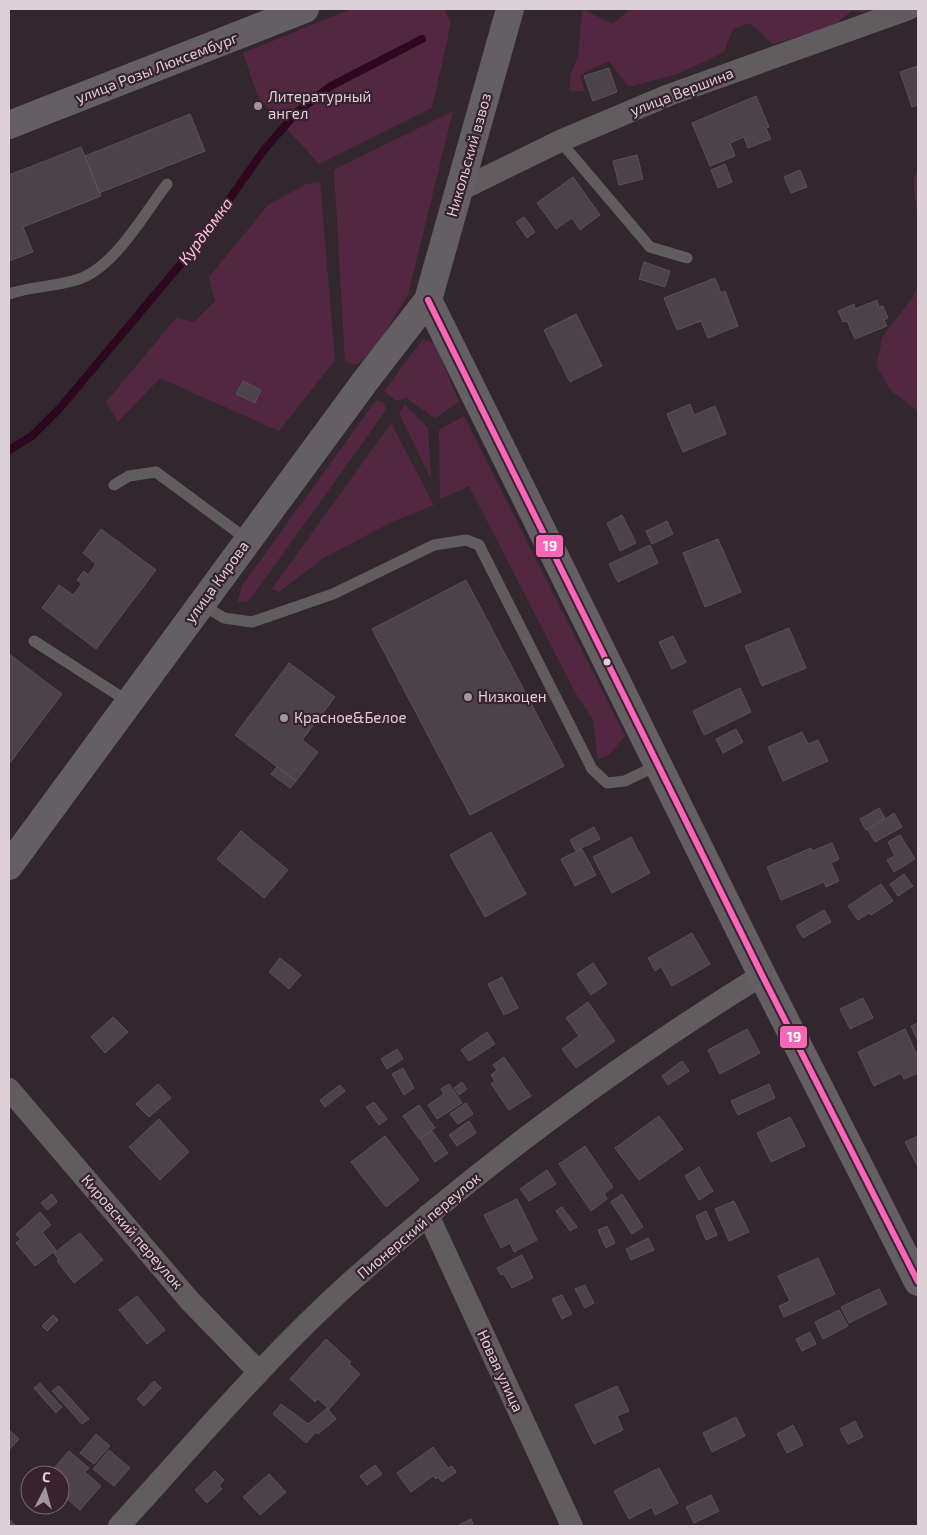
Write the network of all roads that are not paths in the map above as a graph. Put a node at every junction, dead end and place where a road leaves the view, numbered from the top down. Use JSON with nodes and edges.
{"nodes":[{"id":1,"x":305,"y":9,"type":"edge"},
{"id":2,"x":490,"y":9,"type":"edge"},
{"id":3,"x":510,"y":9,"type":"edge"},
{"id":4,"x":910,"y":9,"type":"edge"},
{"id":5,"x":492,"y":72,"type":"junction"},
{"id":6,"x":9,"y":125,"type":"edge"},
{"id":7,"x":560,"y":141,"type":"junction"},
{"id":8,"x":167,"y":184,"type":"dead end"},
{"id":9,"x":460,"y":190,"type":"junction"},
{"id":10,"x":687,"y":258,"type":"dead end"},
{"id":11,"x":9,"y":294,"type":"edge"},
{"id":12,"x":428,"y":300,"type":"junction"},
{"id":13,"x":114,"y":485,"type":"dead end"},
{"id":14,"x":248,"y":540,"type":"junction"},
{"id":15,"x":201,"y":604,"type":"junction"},
{"id":16,"x":34,"y":641,"type":"dead end"},
{"id":17,"x":129,"y":702,"type":"junction"},
{"id":18,"x":658,"y":766,"type":"junction"},
{"id":19,"x":9,"y":866,"type":"edge"},
{"id":20,"x":762,"y":975,"type":"junction"},
{"id":21,"x":9,"y":1089,"type":"edge"},
{"id":22,"x":428,"y":1215,"type":"junction"},
{"id":23,"x":918,"y":1282,"type":"edge"},
{"id":24,"x":259,"y":1372,"type":"junction"},
{"id":25,"x":119,"y":1526,"type":"edge"},
{"id":26,"x":572,"y":1526,"type":"edge"}],
"edges":[{"from":1,"to":6,"type":"main road","name":"улица Розы Люксембург"},
{"from":2,"to":5,"type":"main road"},
{"from":3,"to":5,"type":"main road","name":"Никольский взвоз"},
{"from":4,"to":7,"type":"street","name":"улица Вершина"},
{"from":5,"to":9,"type":"main road","name":"Никольский взвоз"},
{"from":7,"to":9,"type":"street","name":"улица Вершина"},
{"from":7,"to":10,"type":"lane"},
{"from":8,"to":11,"type":"lane"},
{"from":9,"to":12,"type":"main road","name":"Никольский взвоз"},
{"from":12,"to":14,"type":"main road","name":"улица Кирова"},
{"from":12,"to":18,"type":"main road"},
{"from":13,"to":14,"type":"lane"},
{"from":14,"to":15,"type":"main road","name":"улица Кирова"},
{"from":15,"to":17,"type":"main road","name":"улица Кирова"},
{"from":15,"to":18,"type":"lane"},
{"from":16,"to":17,"type":"lane"},
{"from":17,"to":19,"type":"main road","name":"улица Кирова"},
{"from":18,"to":20,"type":"main road"},
{"from":20,"to":22,"type":"street","name":"Пионерский переулок"},
{"from":20,"to":23,"type":"main road"},
{"from":21,"to":24,"type":"street","name":"Кировский переулок"},
{"from":22,"to":24,"type":"street","name":"Пионерский переулок"},
{"from":22,"to":26,"type":"street","name":"Новая улица"},
{"from":24,"to":25,"type":"street","name":"Пионерский переулок"}]}
